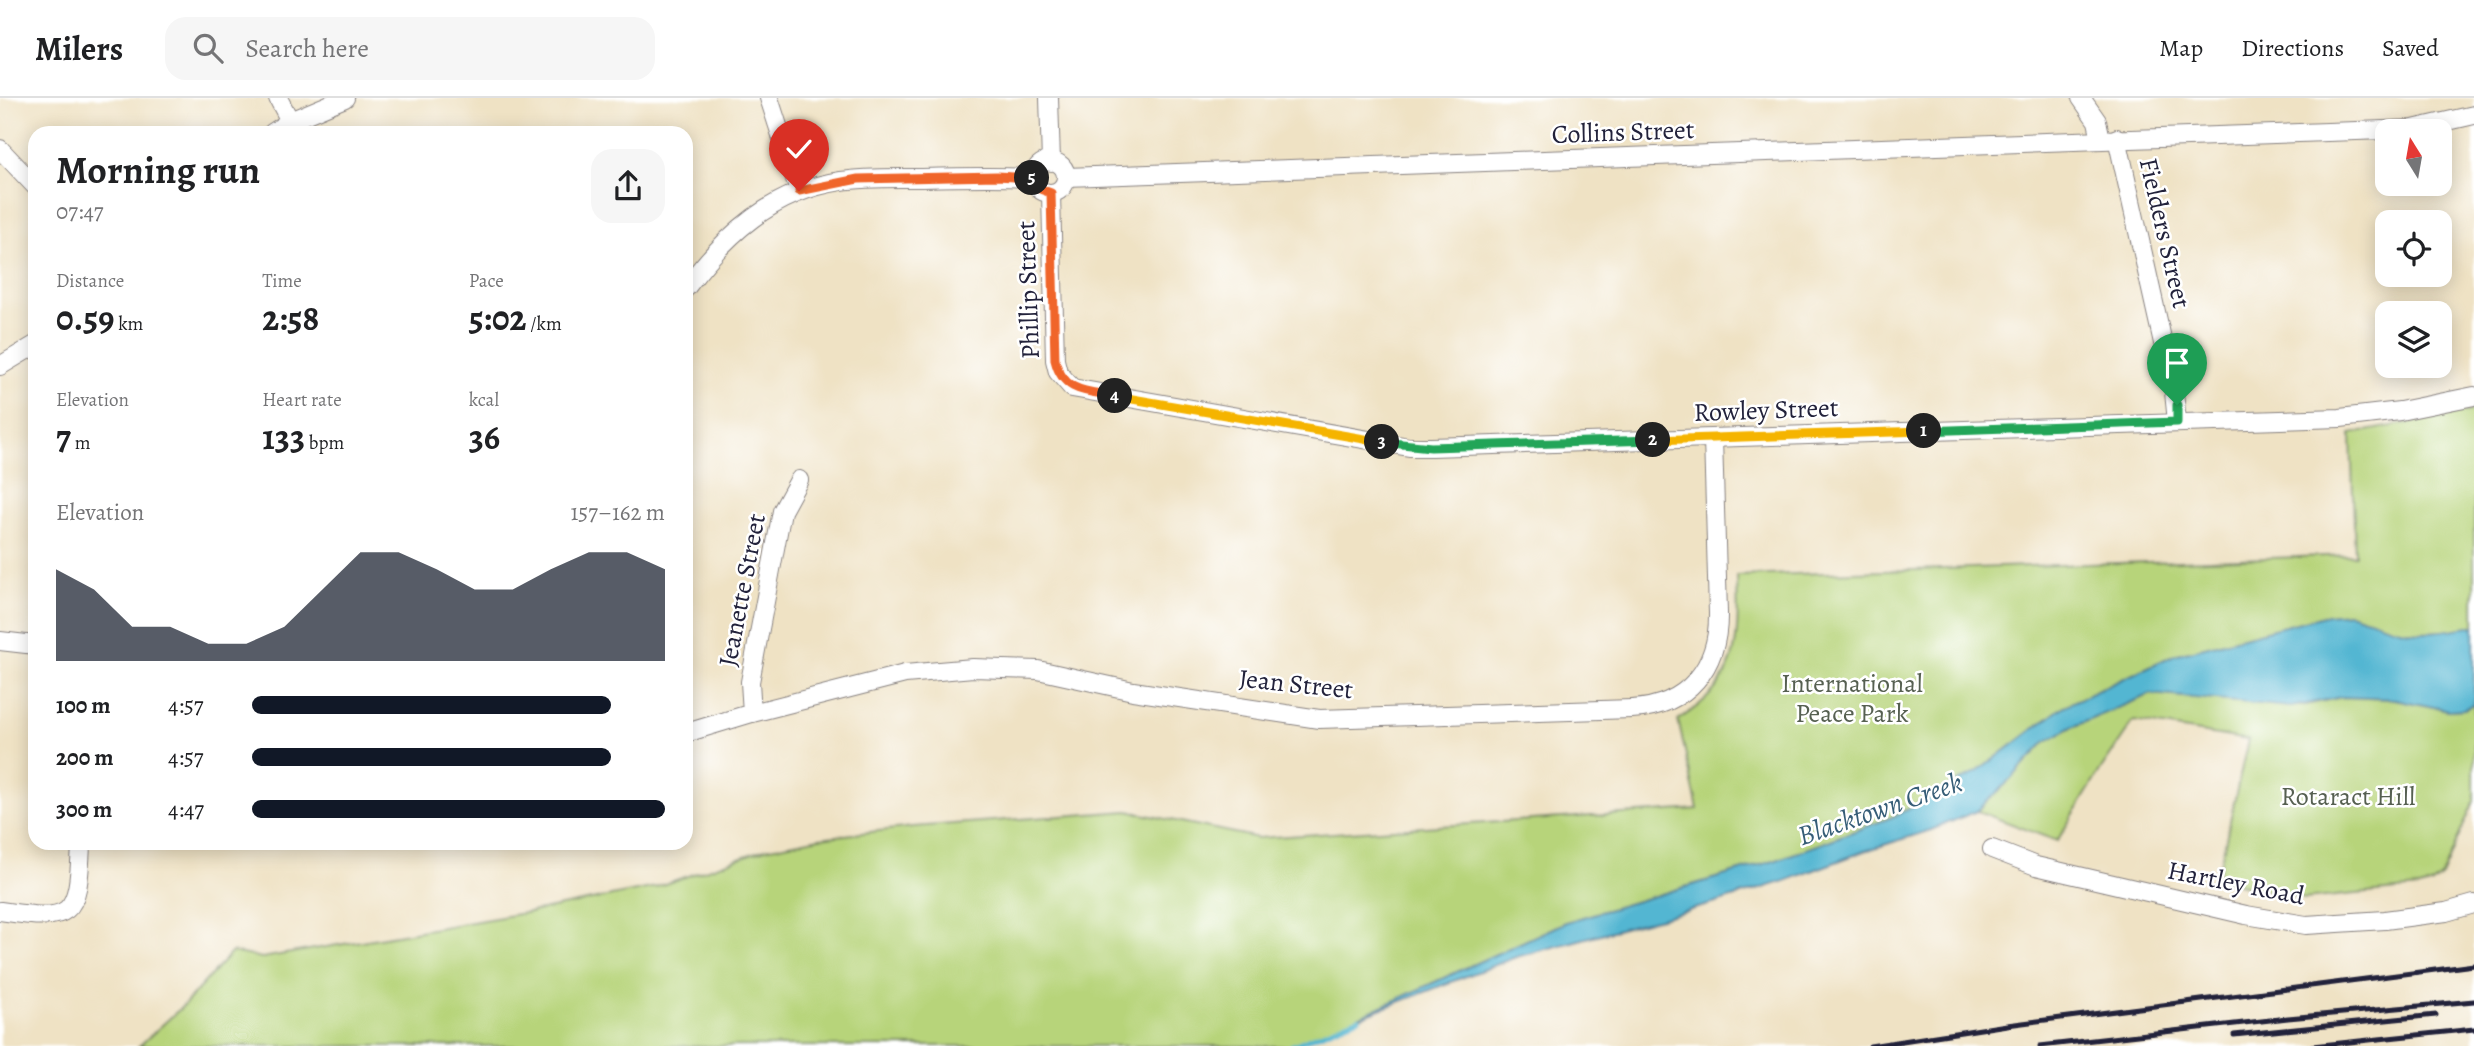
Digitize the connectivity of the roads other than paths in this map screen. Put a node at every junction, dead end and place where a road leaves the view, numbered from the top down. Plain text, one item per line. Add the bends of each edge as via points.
1 (278, 98) edge
2 (345, 98) edge
3 (769, 98) edge
4 (1049, 98) edge
5 (2081, 98) edge
6 (2474, 115) edge
7 (290, 121) junction
8 (282, 126) edge
9 (2109, 139) junction
10 (0, 149) edge
11 (1051, 162) junction
12 (1066, 177) junction
13 (1034, 178) junction
14 (28, 179) edge
15 (799, 191) junction
16 (1051, 193) junction
17 (693, 279) edge
18 (28, 349) edge
19 (0, 366) edge
20 (1066, 382) joint
21 (2474, 396) edge
22 (2177, 422) junction
23 (1713, 438) junction
24 (799, 480) dead end
25 (0, 641) edge
26 (28, 644) edge
27 (752, 713) junction
28 (693, 731) edge
29 (1992, 849) dead end
30 (80, 850) edge
31 (2474, 904) edge
32 (0, 911) edge

1 - 7 street
2 - 7 street
3 - 15 street
4 - 11 street
5 - 9 street, Fielders Street
6 - 9 street, Collins Street via 2413,129
7 - 8 street
9 - 12 street, Collins Street
9 - 22 street, Fielders Street via 2121,160 2172,380
10 - 14 street
11 - 12 street via 1063,168
11 - 13 street via 1039,166
12 - 16 street via 1064,187
13 - 15 street via 858,179
13 - 16 street via 1040,189
15 - 17 street via 737,229
16 - 20 street, Phillip Street via 1055,360
18 - 19 street
20 - 23 street, Rowley Street via 1090,392 1409,447
21 - 22 street, Rowley Street via 2360,416
22 - 23 street, Rowley Street
23 - 27 street, Jean Street via 1717,641 1698,679 1669,702 1656,706 1319,719 1133,691 1038,670 973,668 905,674
24 - 27 street, Jeanette Street via 782,511 750,682
25 - 26 street
27 - 28 street, Jean Street
29 - 31 street, Hartley Road via 2036,866 2306,925 2385,920
30 - 32 street via 78,888 72,905 63,912 51,916

